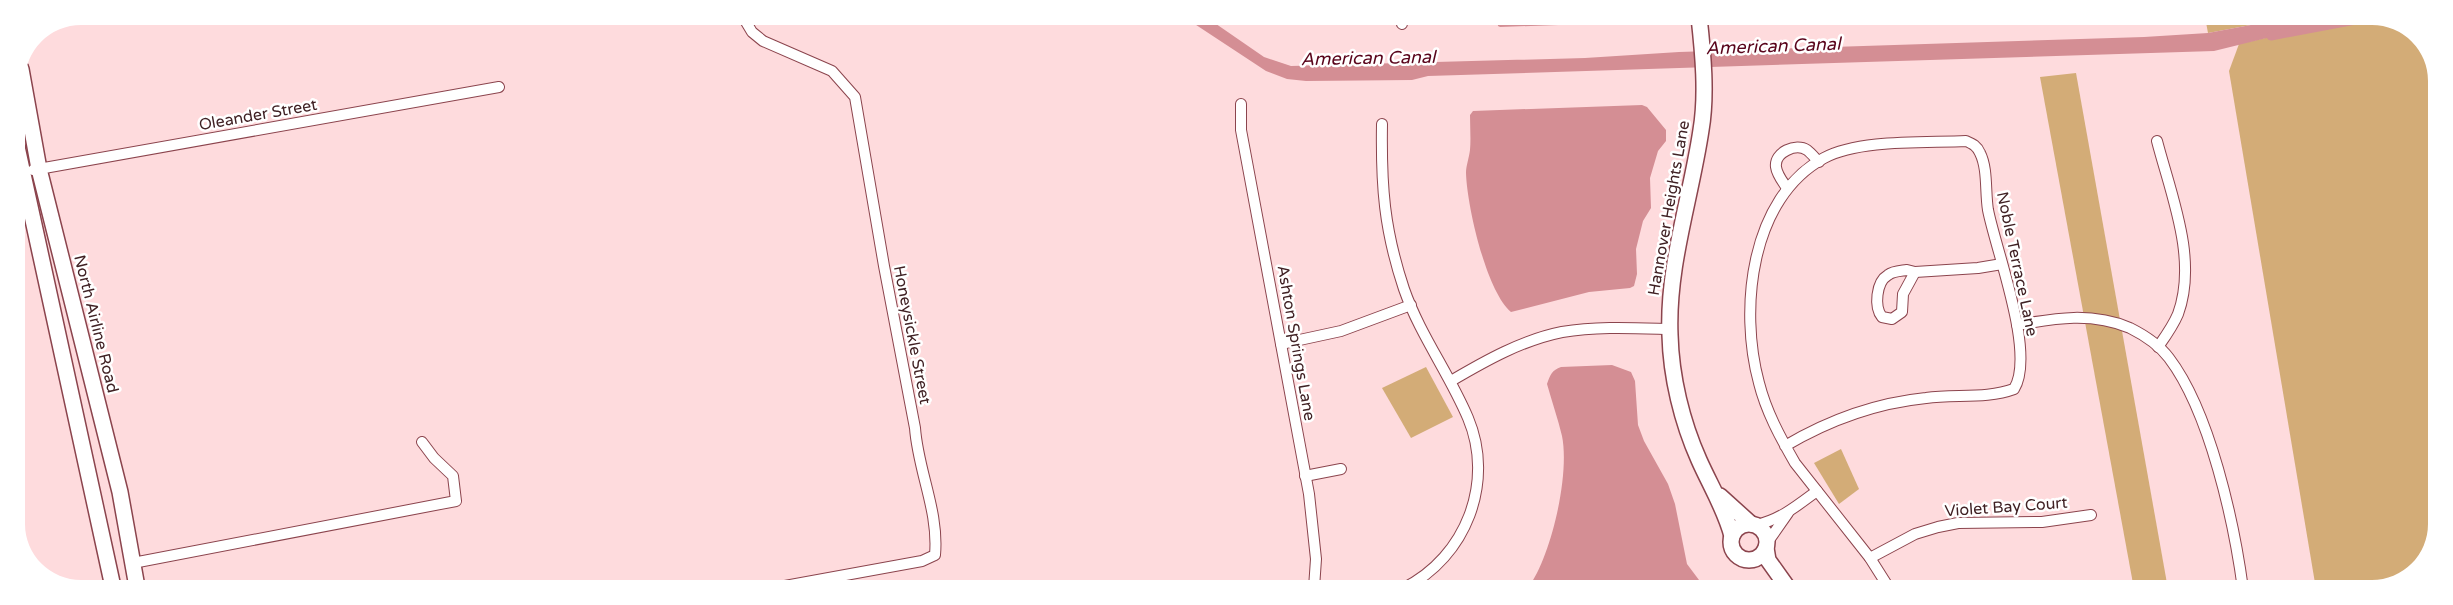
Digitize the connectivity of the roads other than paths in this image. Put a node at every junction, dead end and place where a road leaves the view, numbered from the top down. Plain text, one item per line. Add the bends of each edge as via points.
1 (748, 25) edge
2 (1700, 25) edge
3 (499, 88) dead end
4 (25, 91) edge
5 (1241, 104) dead end
6 (1382, 124) dead end
7 (2157, 141) dead end
8 (1818, 162) junction
9 (39, 169) junction
10 (25, 171) edge
11 (25, 186) edge
12 (1787, 188) junction
13 (2002, 264) junction
14 (1915, 272) junction
15 (1411, 305) junction
16 (2017, 325) junction
17 (1670, 329) junction
18 (1281, 344) junction
19 (2158, 347) junction
20 (89, 366) junction
21 (66, 372) junction
22 (1450, 382) junction
23 (422, 442) dead end
24 (1785, 446) junction
25 (1341, 469) dead end
26 (1305, 476) junction
27 (1712, 487) junction
28 (1817, 491) junction
29 (1789, 512) junction
30 (2091, 515) dead end
31 (1754, 524) junction
32 (1732, 536) junction
33 (1767, 546) junction
34 (1870, 558) junction
35 (1747, 559) junction
36 (133, 563) junction
37 (111, 580) edge
38 (136, 580) edge
39 (818, 580) edge
40 (1315, 580) edge
41 (1421, 580) edge
42 (1777, 580) edge
43 (1782, 580) edge
44 (1884, 580) edge
45 (2241, 580) edge

1 - 39 street, Honeysickle Street via 764,42 832,71 855,97 915,428 916,450 937,534 935,555 922,561
2 - 17 main road, Hannover Heights Lane via 1702,130 1670,296
3 - 9 street, Oleander Street
4 - 9 main road, North Airline Road
5 - 18 street, Ashton Springs Lane via 1241,130
6 - 15 street via 1381,175 1385,218
7 - 19 street via 2178,220 2185,280 2177,315
8 - 12 street
8 - 12 street via 1807,150 1786,150 1775,165
8 - 13 street, Noble Terrace Lane via 1844,150 1864,146 1966,141 1976,146 1981,154 1989,211
9 - 10 street, Oleander Street
9 - 20 main road, North Airline Road
11 - 21 main road
12 - 24 street via 1768,218 1759,246 1750,309 1750,333 1758,383
13 - 14 street
13 - 16 street, Noble Terrace Lane
14 - 14 street via 1890,273 1883,278 1877,305 1882,318 1892,319 1902,312 1902,294
15 - 18 street via 1341,331
15 - 22 street
16 - 19 street via 2055,318 2089,318 2130,328
16 - 24 street, Noble Terrace Lane via 2021,370 2014,389 1992,394 1928,398 1866,409 1837,419
17 - 22 street via 1562,332 1510,350
17 - 27 main road, Hannover Heights Lane via 1673,376 1698,458
18 - 26 street, Ashton Springs Lane
19 - 45 street via 2191,395 2208,439 2224,492
20 - 21 main road
20 - 36 main road, North Airline Road via 120,492
21 - 37 main road
22 - 41 street via 1476,444 1478,472 1474,508 1463,534 1441,563
23 - 36 street via 453,476 456,502
24 - 28 street
25 - 26 street
26 - 40 street, Ashton Springs Lane via 1316,559
27 - 31 main road, Hannover Heights Lane
27 - 32 main road, Hannover Heights Lane
28 - 29 street
28 - 34 street
29 - 31 street
29 - 33 street
30 - 34 street, Violet Bay Court via 2042,522 1958,523 1915,534
31 - 32 main road via 1740,526
31 - 33 main road, Hannover Heights Lane via 1765,532
32 - 35 main road, Hannover Heights Lane via 1732,548
33 - 35 main road via 1759,557
33 - 43 main road, Hannover Heights Lane via 1768,560
34 - 44 street
35 - 42 main road, Hannover Heights Lane
36 - 38 main road, North Airline Road

